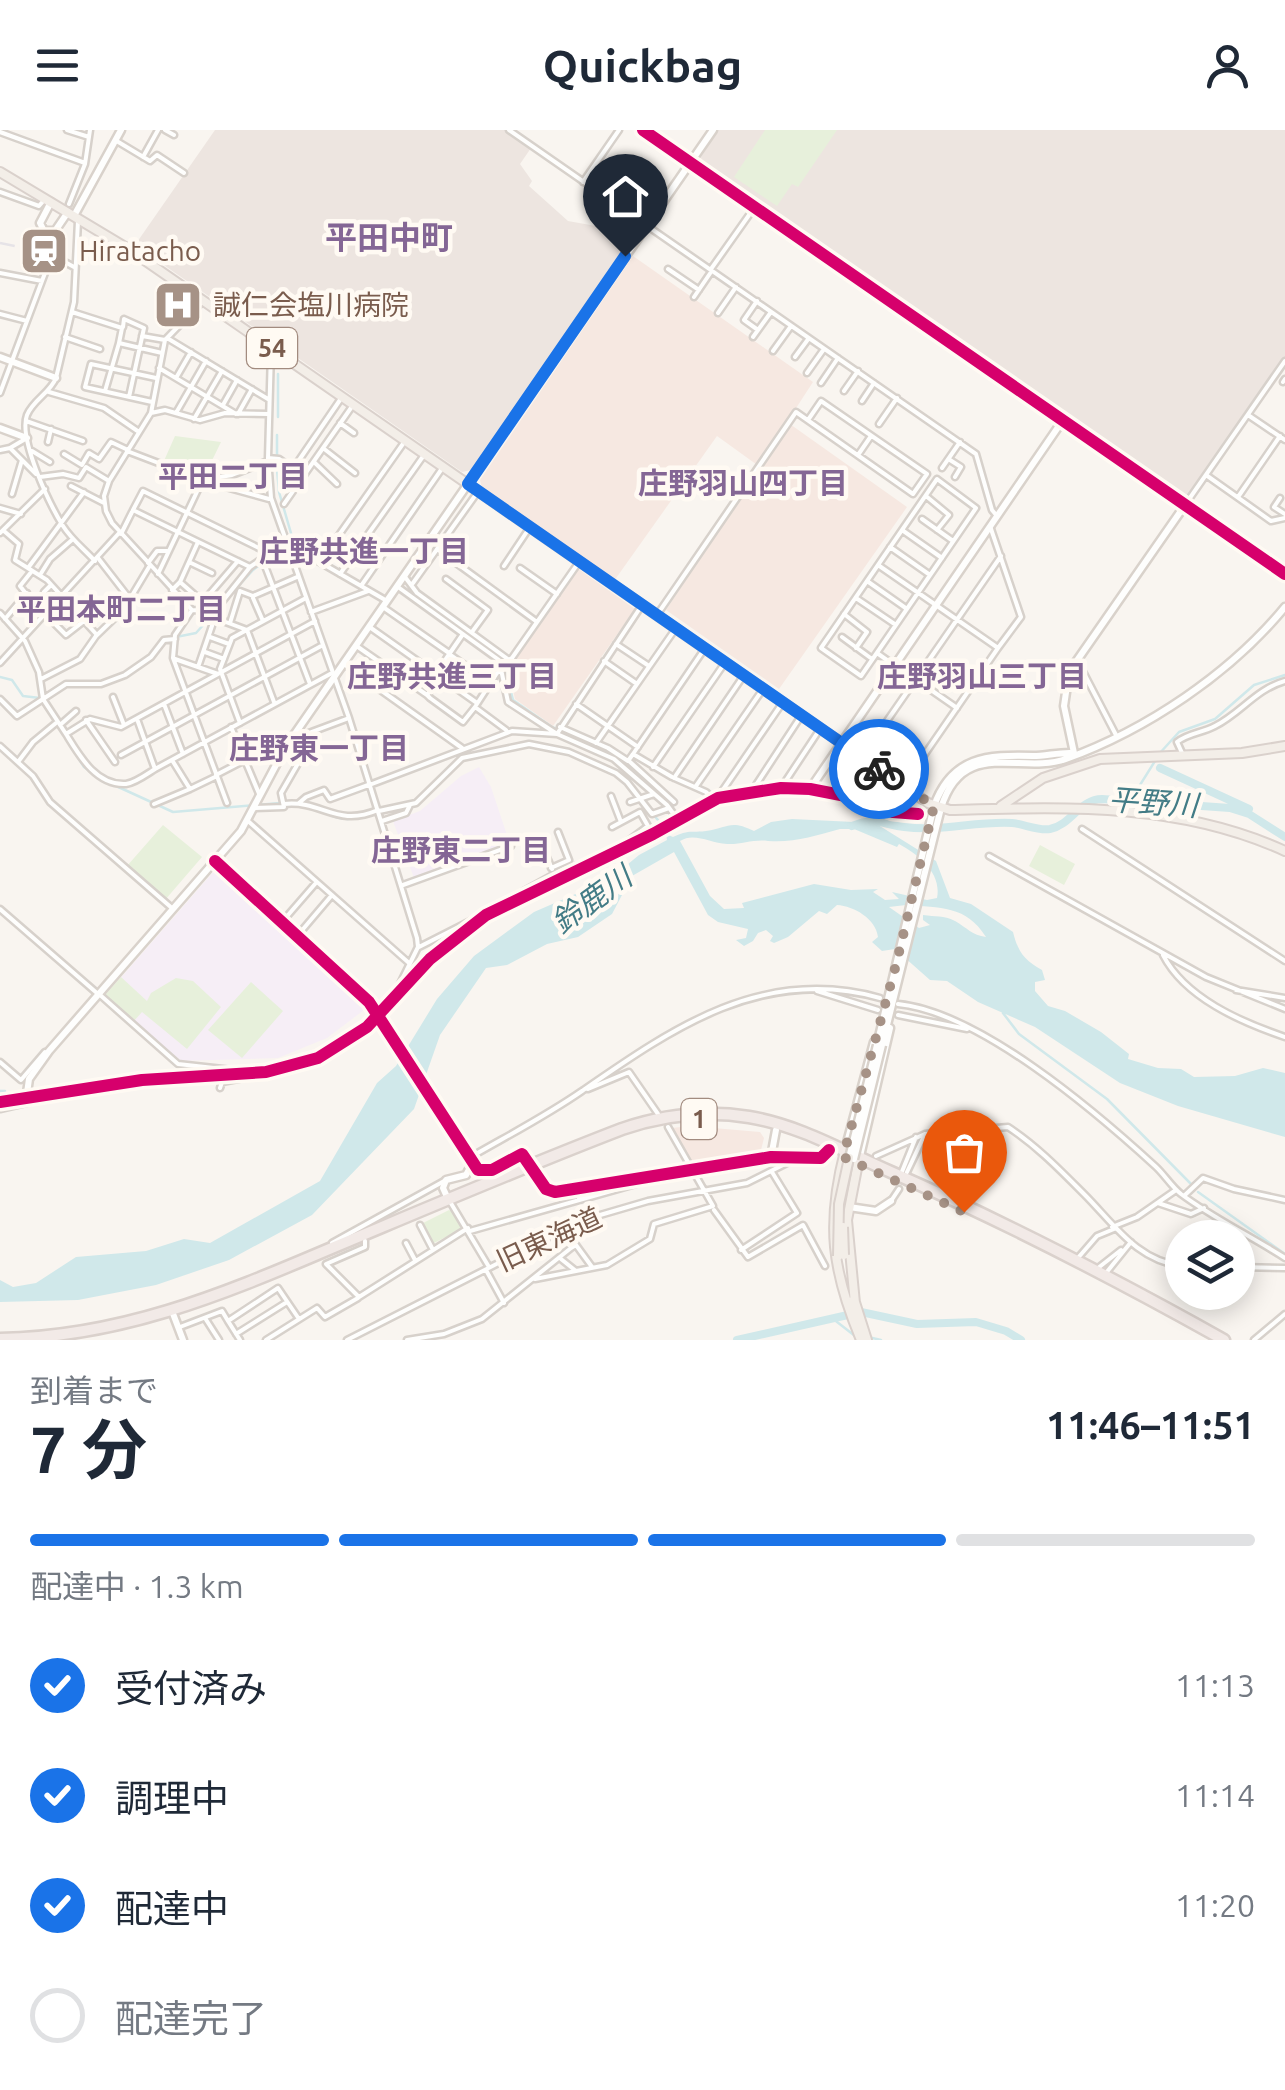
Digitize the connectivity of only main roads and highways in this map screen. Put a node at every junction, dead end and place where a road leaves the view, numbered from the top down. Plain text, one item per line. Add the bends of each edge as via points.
1 (0, 172) edge
2 (1282, 749) edge
3 (1018, 796) junction
4 (998, 808) junction
5 (1014, 808) junction
6 (1285, 851) edge
7 (851, 1158) junction
8 (534, 1168) junction
9 (451, 1202) junction
10 (841, 1256) junction
11 (175, 1319) junction
12 (0, 1339) edge
13 (74, 1340) edge
14 (863, 1340) edge
15 (1212, 1340) edge
16 (1224, 1340) edge

1 - 4 main road, 54 via 73,211 937,811
2 - 3 main road via 1100,760 1043,778
3 - 4 main road
3 - 5 main road
4 - 5 main road
5 - 6 main road via 1162,813
7 - 8 highway, 1 via 731,1120 669,1122
7 - 8 highway, 1 via 771,1122 692,1114 622,1129
7 - 10 main road, bridge
7 - 10 main road, bridge via 839,1204
7 - 10 main road, bridge via 835,1188
7 - 15 highway, 1 via 1053,1253
7 - 16 highway, 1 via 903,1174 1104,1268
8 - 9 highway, 1
9 - 11 highway, 1
9 - 11 highway, 1
10 - 14 main road
11 - 12 highway, 1
11 - 13 highway, 1

